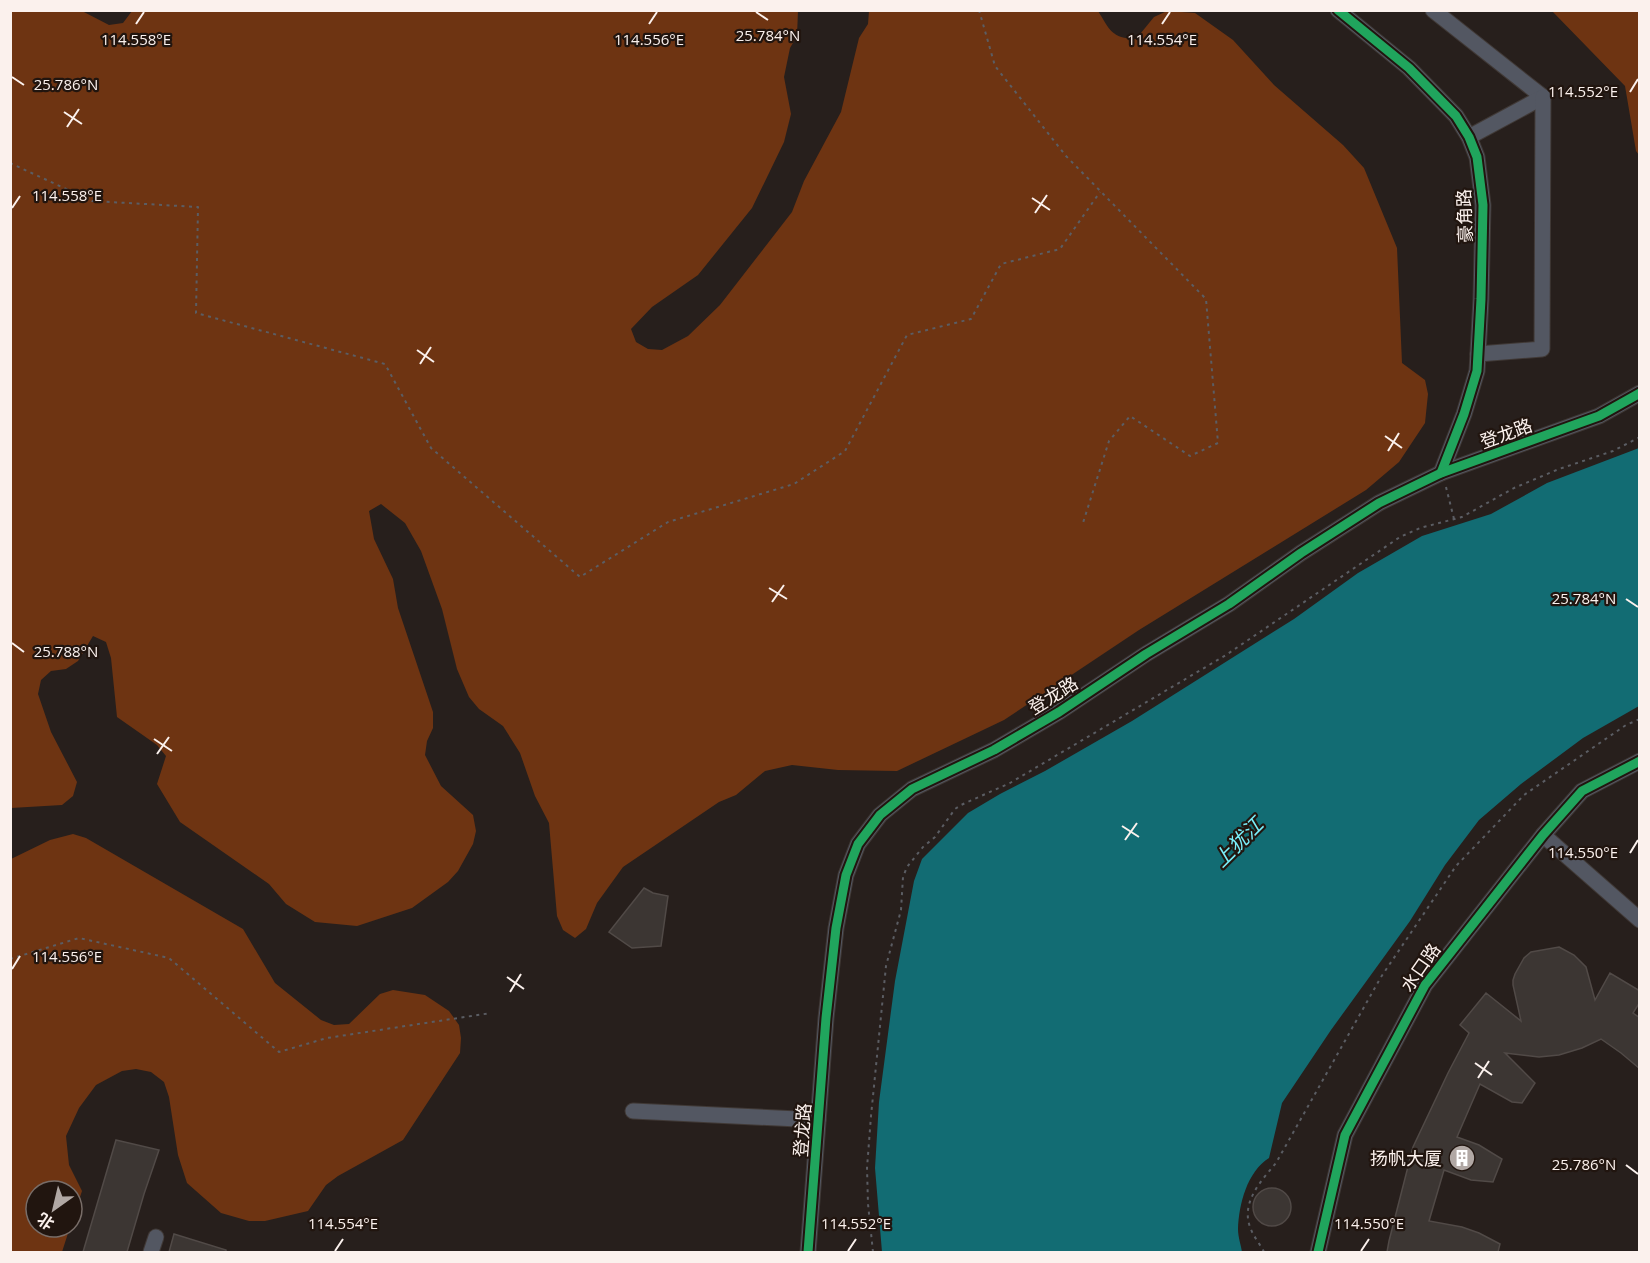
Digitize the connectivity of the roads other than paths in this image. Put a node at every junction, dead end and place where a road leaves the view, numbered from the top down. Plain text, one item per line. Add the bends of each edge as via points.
1 (1338, 10) edge
2 (1433, 10) edge
3 (1543, 97) junction
4 (1469, 137) junction
5 (1478, 354) junction
6 (1640, 393) edge
7 (1443, 479) junction
8 (1640, 761) edge
9 (1543, 835) junction
10 (1640, 920) edge
11 (633, 1111) dead end
12 (818, 1120) junction
13 (156, 1237) dead end
14 (152, 1252) edge
15 (808, 1252) edge
16 (1318, 1252) edge

1 - 4 street, 豪角路 via 1409,68 1456,116
2 - 3 street
3 - 4 street
3 - 5 street via 1542,349
4 - 5 street, 豪角路 via 1477,157 1483,205
5 - 7 street, 豪角路 via 1477,371
6 - 7 street, 登龙路 via 1599,416
7 - 12 street, 登龙路 via 1379,503 1059,712 994,750 912,789 880,814 858,844 846,875 828,995
8 - 9 street, 水口路 via 1582,791
9 - 10 street
9 - 16 street, 水口路 via 1425,985 1345,1135
11 - 12 street
12 - 15 street, 登龙路
13 - 14 street

